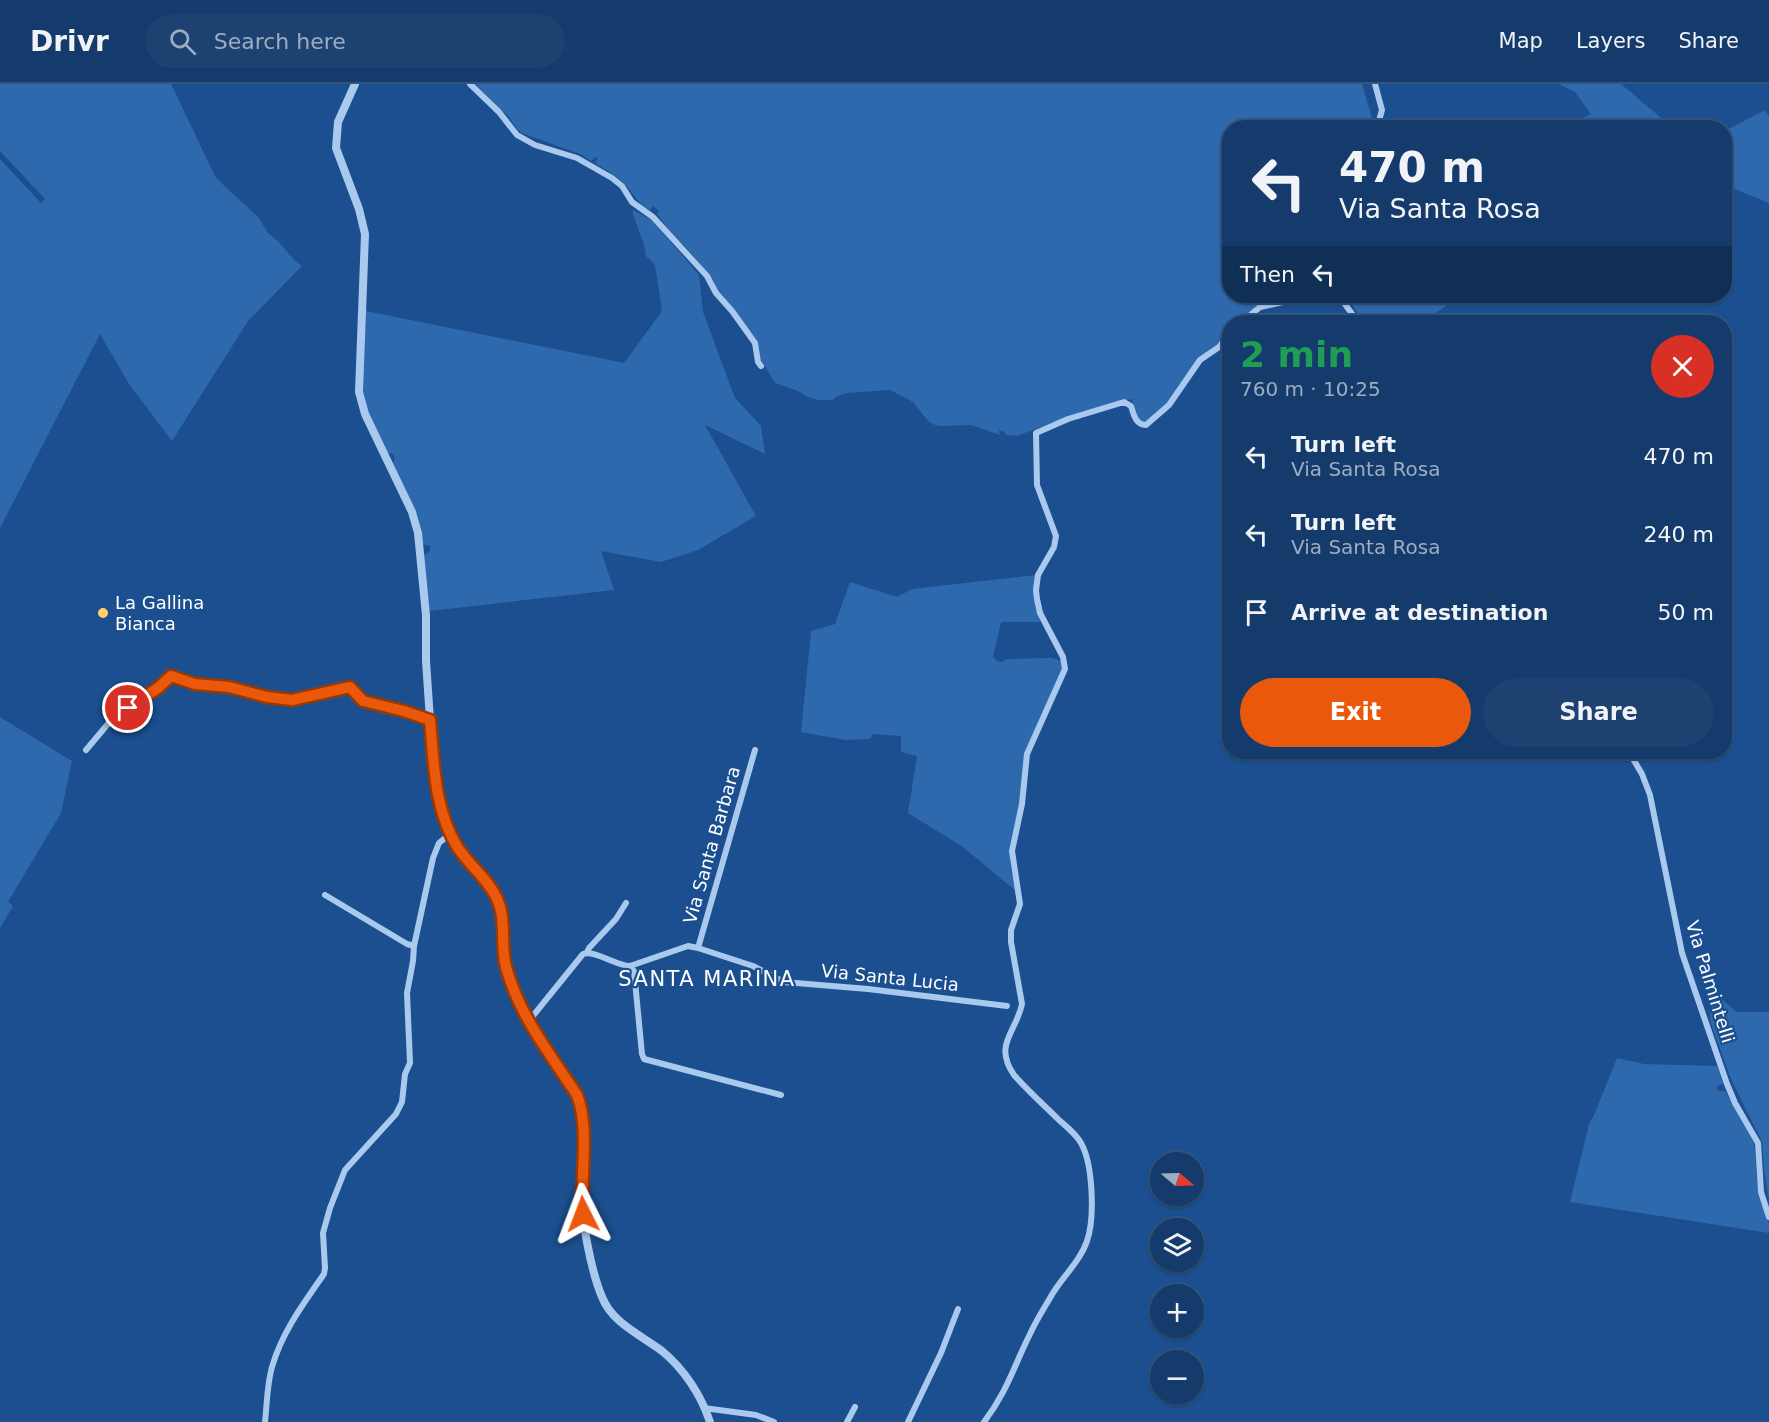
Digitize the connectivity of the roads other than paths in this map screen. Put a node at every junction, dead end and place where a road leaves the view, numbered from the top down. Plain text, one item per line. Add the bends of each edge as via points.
1 (355, 84) edge
2 (470, 84) edge
3 (1375, 84) edge
4 (1379, 120) edge
5 (1278, 303) edge
6 (1250, 315) edge
7 (1222, 343) edge
8 (761, 366) dead end
9 (430, 720) junction
10 (86, 750) dead end
11 (755, 750) dead end
12 (1633, 759) edge
13 (450, 834) junction
14 (325, 895) dead end
15 (626, 903) dead end
16 (414, 946) junction
17 (698, 948) junction
18 (587, 952) junction
19 (630, 966) junction
20 (1007, 1006) dead end
21 (528, 1022) junction
22 (781, 1095) dead end
23 (1769, 1217) edge
24 (958, 1309) dead end
25 (855, 1407) dead end
26 (704, 1408) junction
27 (266, 1422) edge
28 (710, 1422) edge
29 (774, 1422) edge
30 (847, 1422) edge
31 (908, 1422) edge
32 (984, 1422) edge

1 - 9 street via 338,122 336,148 365,234 359,392 365,414 416,522 426,615
2 - 8 street via 517,135 577,158 622,186 632,202 653,217 707,276 755,343
3 - 4 street via 1382,110
5 - 6 street via 1260,307
7 - 32 street via 1200,360 1169,405 1146,425 1138,423 1131,406 1124,402 1036,433 1037,485 1056,536 1038,575 1037,599 1065,669 1025,763 1022,804 1012,851 1020,904 1010,935 1022,1004 1004,1054 1014,1075 1082,1143 1092,1197 1085,1247 1050,1297 1001,1398
9 - 10 street via 363,701 350,687 292,700 195,684 171,676 113,718
9 - 13 street via 435,780
11 - 17 street, Via Santa Barbara
12 - 23 street, Via Palmintelli via 1650,795 1685,962 1727,1084 1758,1143 1761,1192
13 - 16 street via 439,843 433,858
13 - 21 street via 500,906 506,965
14 - 16 street
15 - 18 street
16 - 27 street via 407,993 410,1063 402,1102 396,1114 345,1170 323,1233 326,1268 292,1321 275,1357
17 - 19 street, Via Santa Lucia via 688,946
17 - 20 street, Via Santa Lucia via 753,966 784,982 868,988
18 - 19 street
18 - 21 street
19 - 22 street via 634,971 644,1059
21 - 26 street via 582,1106 583,1214 602,1299 617,1319 674,1362
24 - 31 street
25 - 30 street
26 - 28 street
26 - 29 street via 756,1415

